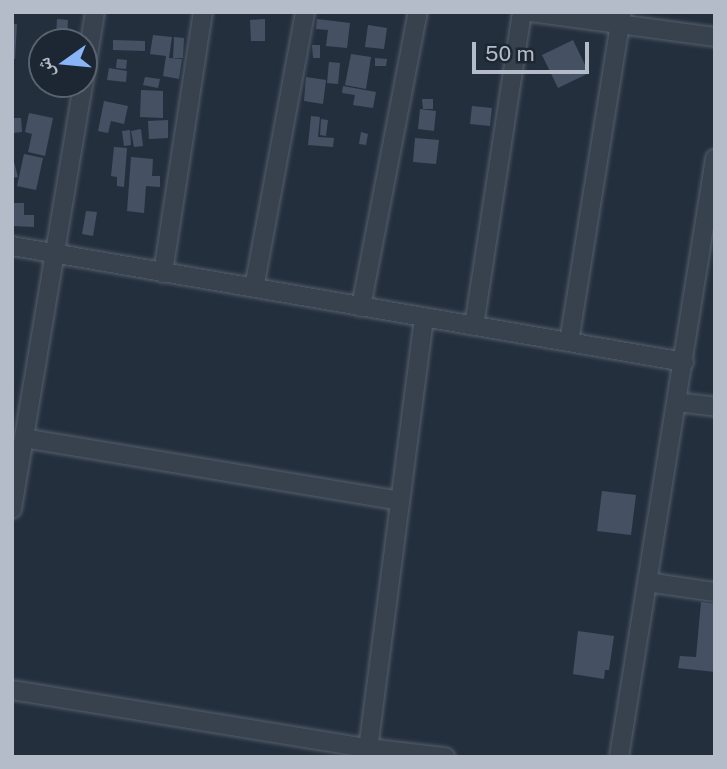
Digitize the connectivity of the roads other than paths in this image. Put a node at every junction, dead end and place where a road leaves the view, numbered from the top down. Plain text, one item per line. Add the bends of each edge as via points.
1 (203, 12) edge
2 (305, 12) edge
3 (418, 12) edge
4 (522, 12) edge
5 (530, 12) edge
6 (621, 18) edge
7 (715, 37) edge
8 (81, 98) edge
9 (715, 159) edge
10 (711, 211) edge
11 (12, 247) edge
12 (55, 254) junction
13 (163, 273) junction
14 (254, 288) junction
15 (361, 307) junction
16 (424, 318) junction
17 (474, 326) junction
18 (569, 342) junction
19 (684, 362) junction
20 (677, 402) junction
21 (715, 407) edge
22 (24, 438) junction
23 (400, 501) junction
24 (12, 509) edge
25 (648, 582) junction
26 (715, 592) edge
27 (12, 690) edge
28 (368, 752) edge
29 (444, 757) edge
30 (619, 757) edge

1 - 13 street
2 - 14 street
3 - 15 street
4 - 17 street
5 - 6 street
6 - 7 street
6 - 18 street
8 - 12 street
9 - 10 street
10 - 19 street
11 - 12 street
12 - 13 street
12 - 22 street
13 - 14 street
14 - 15 street
15 - 16 street
16 - 17 street
16 - 23 street
17 - 18 street
18 - 19 street
19 - 20 street
20 - 21 street
20 - 25 street
22 - 23 street
22 - 24 street
23 - 28 street
25 - 26 street
25 - 30 street
27 - 28 street
28 - 29 street

